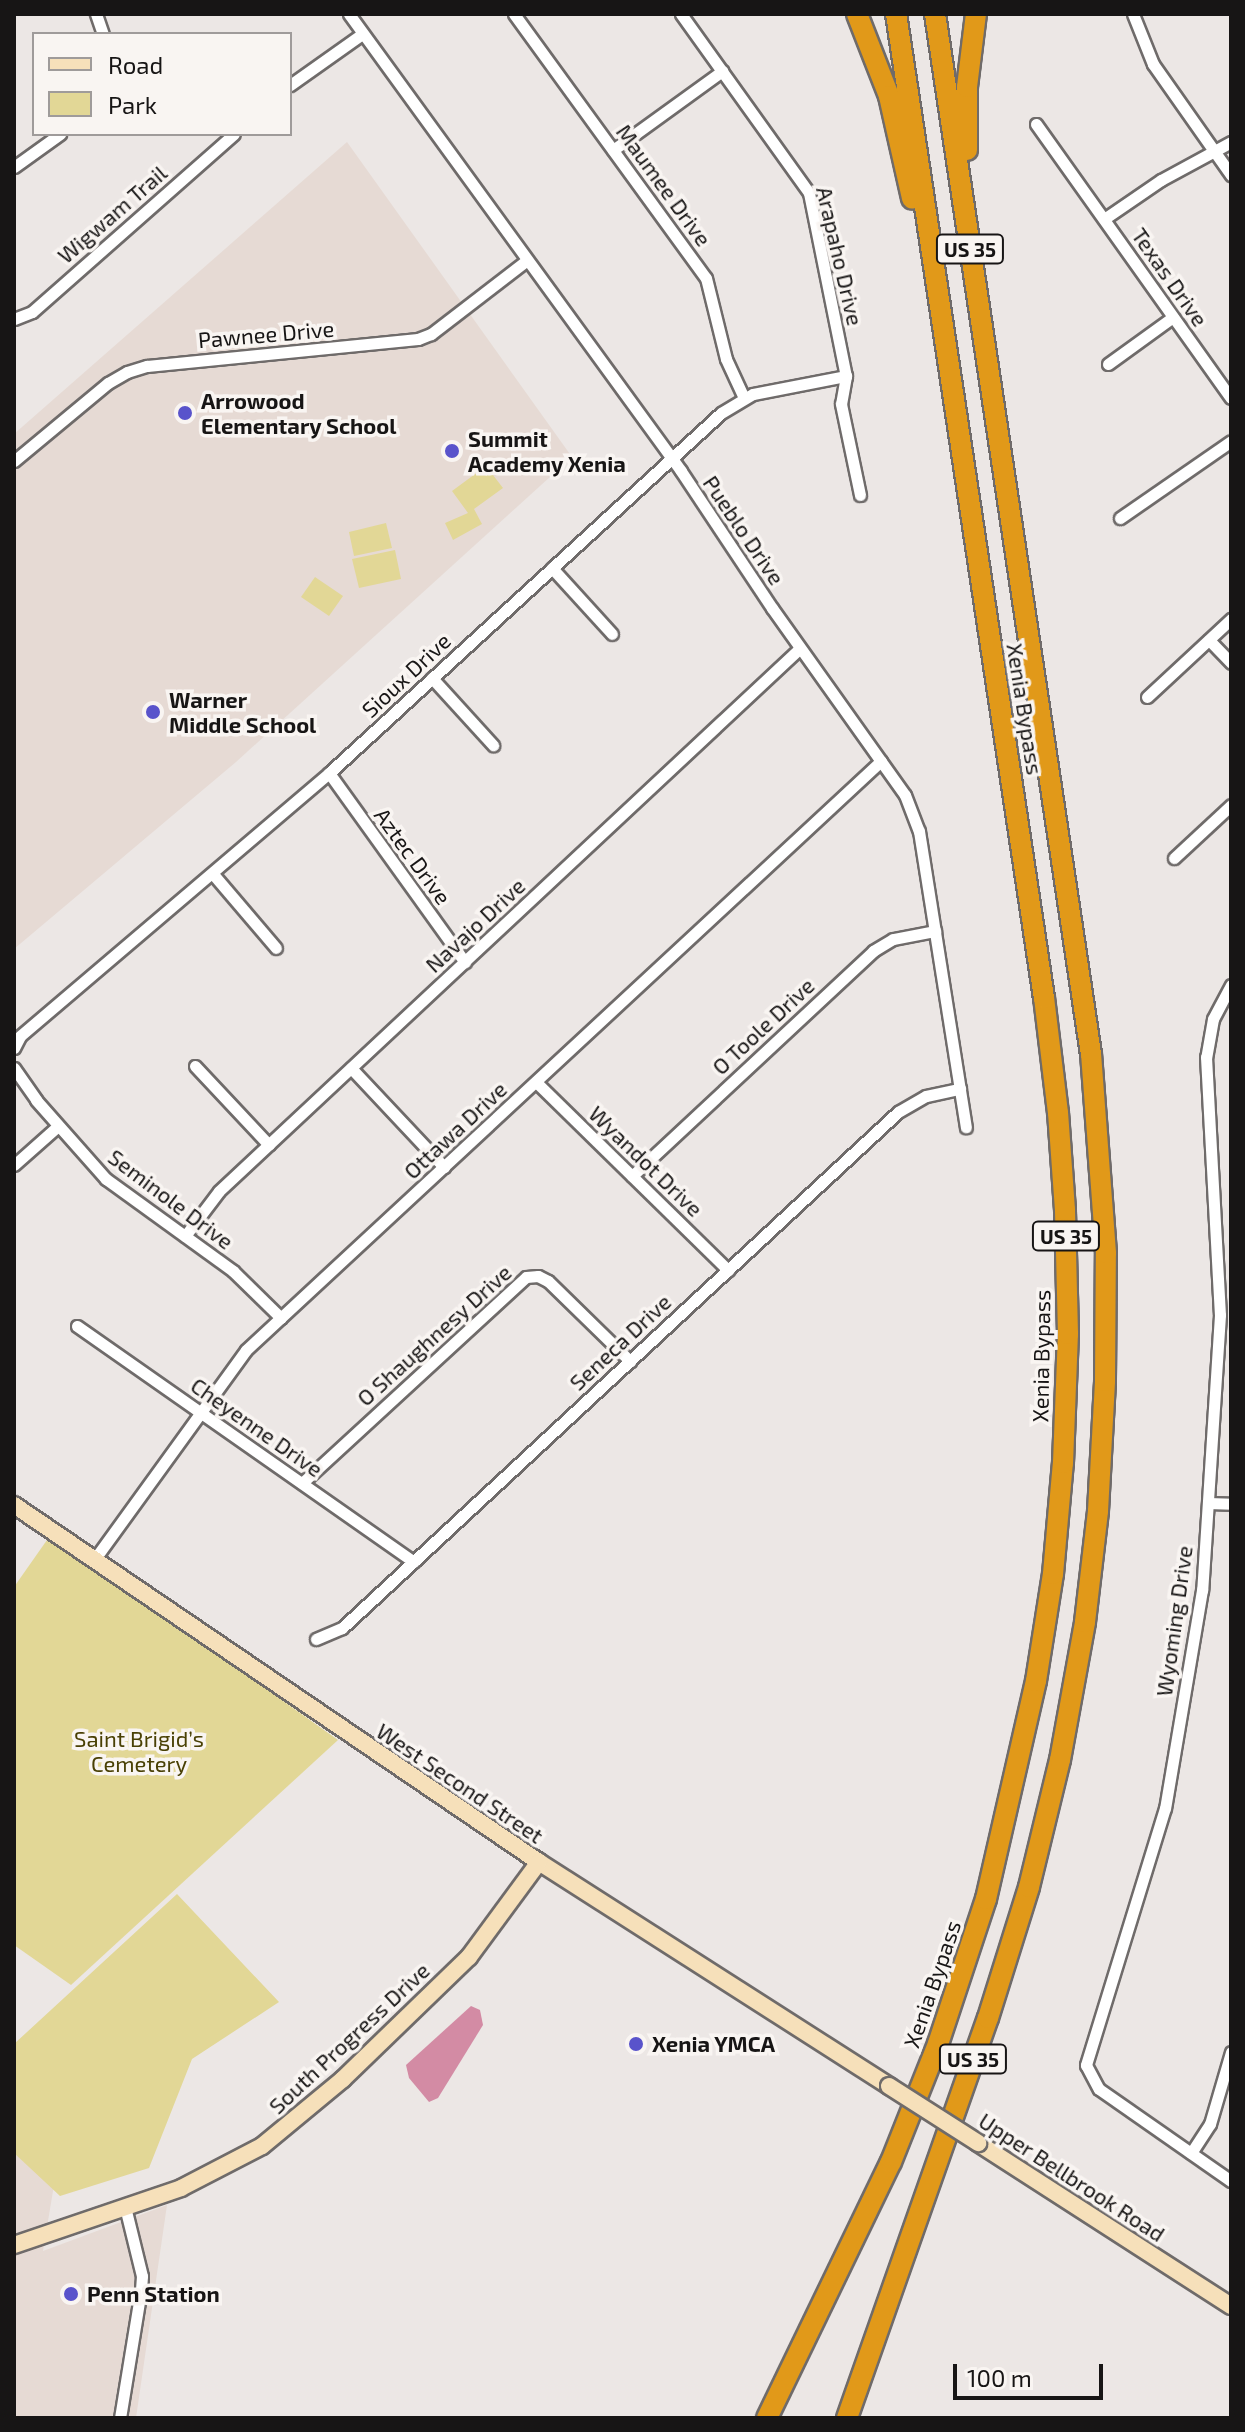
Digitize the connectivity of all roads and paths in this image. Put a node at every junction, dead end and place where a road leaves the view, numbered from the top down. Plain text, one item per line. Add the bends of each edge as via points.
1 (349, 14) edge
2 (514, 14) edge
3 (681, 14) edge
4 (857, 14) edge
5 (896, 14) edge
6 (935, 14) edge
7 (976, 14) edge
8 (1133, 14) edge
9 (362, 34) junction
10 (722, 71) junction
11 (292, 84) edge
12 (1036, 124) dead end
13 (57, 136) edge
14 (232, 136) edge
15 (1231, 142) edge
16 (613, 150) junction
17 (1214, 151) junction
18 (14, 167) edge
19 (1231, 175) edge
20 (1104, 219) junction
21 (527, 260) junction
22 (1173, 317) junction
23 (14, 319) edge
24 (1108, 364) dead end
25 (846, 376) junction
26 (744, 398) junction
27 (1231, 398) edge
28 (1231, 441) edge
29 (672, 458) junction
30 (14, 461) edge
31 (1005, 484) junction
32 (860, 495) dead end
33 (1120, 518) dead end
34 (552, 568) junction
35 (1231, 619) edge
36 (612, 634) dead end
37 (989, 637) junction
38 (1209, 640) junction
39 (800, 648) junction
40 (1231, 663) edge
41 (432, 678) junction
42 (1147, 697) dead end
43 (493, 745) dead end
44 (881, 761) junction
45 (329, 773) junction
46 (1231, 805) edge
47 (1174, 858) dead end
48 (213, 874) junction
49 (935, 931) junction
50 (276, 948) dead end
51 (465, 962) junction
52 (1231, 985) edge
53 (14, 1048) edge
54 (195, 1066) dead end
55 (14, 1068) edge
56 (351, 1068) junction
57 (536, 1082) junction
58 (960, 1089) junction
59 (58, 1126) junction
60 (966, 1127) dead end
61 (269, 1145) junction
62 (14, 1165) edge
63 (444, 1167) junction
64 (632, 1176) junction
65 (185, 1236) junction
66 (728, 1270) junction
67 (281, 1318) junction
68 (77, 1326) dead end
69 (630, 1361) junction
70 (200, 1411) junction
71 (302, 1483) junction
72 (1208, 1503) junction
73 (1231, 1504) edge
74 (14, 1505) edge
75 (94, 1560) junction
76 (414, 1562) junction
77 (316, 1639) dead end
78 (539, 1862) junction
79 (1231, 2052) edge
80 (889, 2086) joint
81 (1191, 2153) junction
82 (1231, 2181) edge
83 (125, 2207) junction
84 (14, 2245) edge
85 (1231, 2306) edge
86 (120, 2418) edge
87 (767, 2418) edge
88 (847, 2418) edge

1 - 9 street, Pueblo Drive
2 - 16 street, Maumee Drive
3 - 10 street, Arapaho Drive
4 - 37 highway via 889,96 913,204
5 - 37 highway, Xenia Bypass / US 35
6 - 31 highway, Xenia Bypass / US 35
7 - 31 highway via 967,87 967,150 1003,424
8 - 17 street via 1153,64
9 - 11 street
9 - 21 street, Pueblo Drive
10 - 16 street
10 - 25 street, Arapaho Drive via 809,193
12 - 20 street, Texas Drive
13 - 18 street
14 - 23 street, Wigwam Trail via 32,312
15 - 17 street
16 - 26 street, Maumee Drive via 706,278 726,359
17 - 19 street
17 - 20 street
20 - 22 street, Texas Drive
21 - 29 street, Pueblo Drive
21 - 30 street, Pawnee Drive via 418,339 127,372
22 - 24 street
22 - 27 street, Texas Drive
25 - 26 street, Sioux Drive
25 - 32 street, Arapaho Drive via 841,404
26 - 29 street, Sioux Drive
28 - 33 street
29 - 34 street, Sioux Drive
29 - 39 street, Pueblo Drive
31 - 88 highway, Xenia Bypass / US 35 via 1093,1080 1106,1268 1098,1511 1076,1681 1025,1906
34 - 36 street
34 - 41 street, Sioux Drive
35 - 38 street
37 - 87 highway, Xenia Bypass / US 35 via 1044,998 1063,1169 1067,1373 1053,1574 1008,1817 964,1970 891,2162
38 - 40 street
38 - 42 street
39 - 44 street, Pueblo Drive
39 - 51 street, Navajo Drive
41 - 43 street
41 - 45 street, Sioux Drive
44 - 49 street, Pueblo Drive via 905,795 919,831
44 - 57 street, Ottawa Drive
45 - 48 street, Sioux Drive
45 - 51 street, Aztec Drive
46 - 47 street
48 - 50 street
48 - 53 street, Sioux Drive via 20,1036
49 - 58 street, Pueblo Drive
49 - 64 street, O Toole Drive via 893,939 873,951
51 - 56 street, Navajo Drive
52 - 72 street, Wyoming Drive via 1213,1019 1206,1057 1220,1315
54 - 61 street
55 - 59 street, Seminole Drive
56 - 61 street, Navajo Drive
56 - 63 street
57 - 63 street, Ottawa Drive
57 - 64 street, Wyandot Drive
58 - 60 street, Pueblo Drive
58 - 66 street, Seneca Drive via 926,1096 898,1112
59 - 62 street
59 - 65 street, Seminole Drive via 106,1179
61 - 65 street, Navajo Drive via 219,1191
63 - 67 street, Ottawa Drive
64 - 66 street, Wyandot Drive
65 - 67 street, Seminole Drive via 233,1271
66 - 69 street, Seneca Drive
67 - 70 street, Ottawa Drive via 239,1358
68 - 70 street, Cheyenne Drive
69 - 71 street, O Shaughnesy Drive via 548,1281 526,1277
69 - 76 street, Seneca Drive
70 - 71 street, Cheyenne Drive
70 - 75 street, Ottawa Drive
71 - 76 street, Cheyenne Drive
72 - 73 street
72 - 81 street, Wyoming Drive via 1202,1590 1169,1789 1086,2055 1089,2076 1099,2089
74 - 75 main road, West Second Street
75 - 78 main road, West Second Street
76 - 77 street, Seneca Drive via 342,1628
78 - 80 main road, West Second Street
78 - 83 main road, South Progress Drive via 469,1957 305,2113 228,2165
79 - 81 street via 1210,2124
80 - 85 main road, Upper Bellbrook Road, bridge
81 - 82 street, Wyoming Drive
83 - 84 main road, South Progress Drive
83 - 86 street via 142,2276

